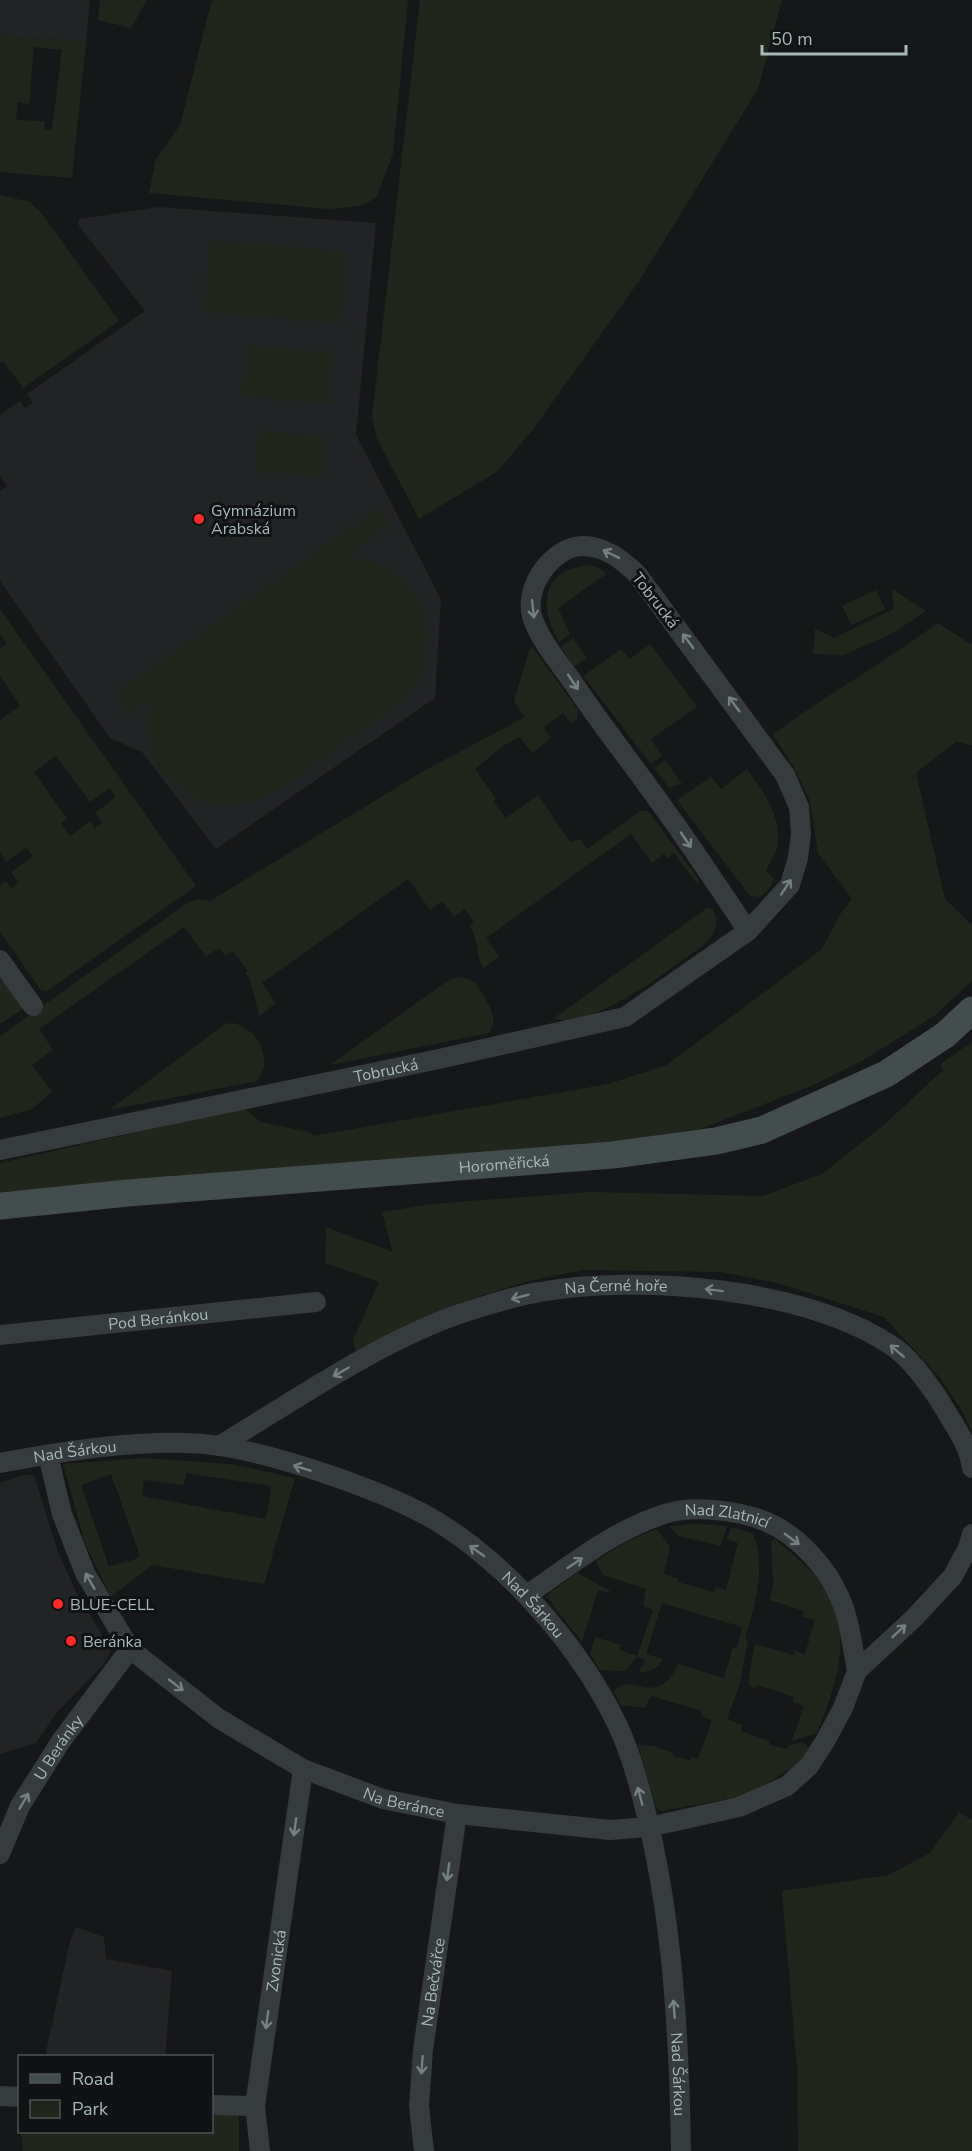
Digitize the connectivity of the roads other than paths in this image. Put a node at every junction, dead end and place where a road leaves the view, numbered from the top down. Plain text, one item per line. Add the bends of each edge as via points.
1 (748, 931) junction
2 (0, 960) edge
3 (33, 1006) dead end
4 (972, 1010) edge
5 (0, 1150) edge
6 (0, 1206) edge
7 (316, 1302) dead end
8 (0, 1335) edge
9 (219, 1446) junction
10 (48, 1455) junction
11 (0, 1463) edge
12 (972, 1468) edge
13 (972, 1534) edge
14 (527, 1596) junction
15 (130, 1649) junction
16 (857, 1671) junction
17 (303, 1770) junction
18 (457, 1814) junction
19 (649, 1827) junction
20 (0, 1854) edge
21 (0, 2096) edge
22 (18, 2097) edge
23 (213, 2105) edge
24 (255, 2106) junction
25 (260, 2151) edge
26 (424, 2151) edge
27 (681, 2151) edge

1 -> 1 street, Tobrucká via 790,885 798,858 799,807 785,775 637,574 617,556 592,546 576,546 545,566 535,584 532,615 540,633
1 - 5 street, Tobrucká via 625,1017
2 - 3 street
4 - 6 main road, Horoměřická via 945,1035 886,1074 762,1130 716,1141 613,1155
7 - 8 street, Pod Beránkou
9 - 10 street, Nad Šárkou via 146,1444
12 -> 9 street, Na Černé hoře via 970,1450 936,1394 897,1349 864,1330 807,1308 762,1296 682,1288 591,1286 539,1292 476,1308 345,1370
14 -> 9 street, Nad Šárkou via 490,1560 425,1515 300,1467
10 - 11 street, Nad Šárkou
15 -> 10 street, Na Beránce via 85,1573 62,1514
16 -> 13 street via 953,1576
14 -> 16 street, Nad Zlatnicí via 625,1530 669,1512 721,1511 767,1522 798,1542 821,1568 839,1594
19 -> 14 street, Nad Šárkou via 630,1757 604,1700 569,1646
15 -> 17 street, Na Beránce via 218,1718
20 -> 15 street, U Beránky via 20,1806 61,1741
16 - 19 street, Na Beránce via 824,1743 809,1766 787,1786 739,1807
17 - 18 street, Na Beránce via 383,1799
17 -> 24 street, Zvonická
18 - 19 street, Na Beránce via 610,1830
18 -> 26 street, Na Bečvářce via 423,2050 419,2106
27 -> 19 street, Nad Šárkou via 680,2077 668,1938
21 - 22 street
23 - 24 street
24 - 25 street, Zvonická

